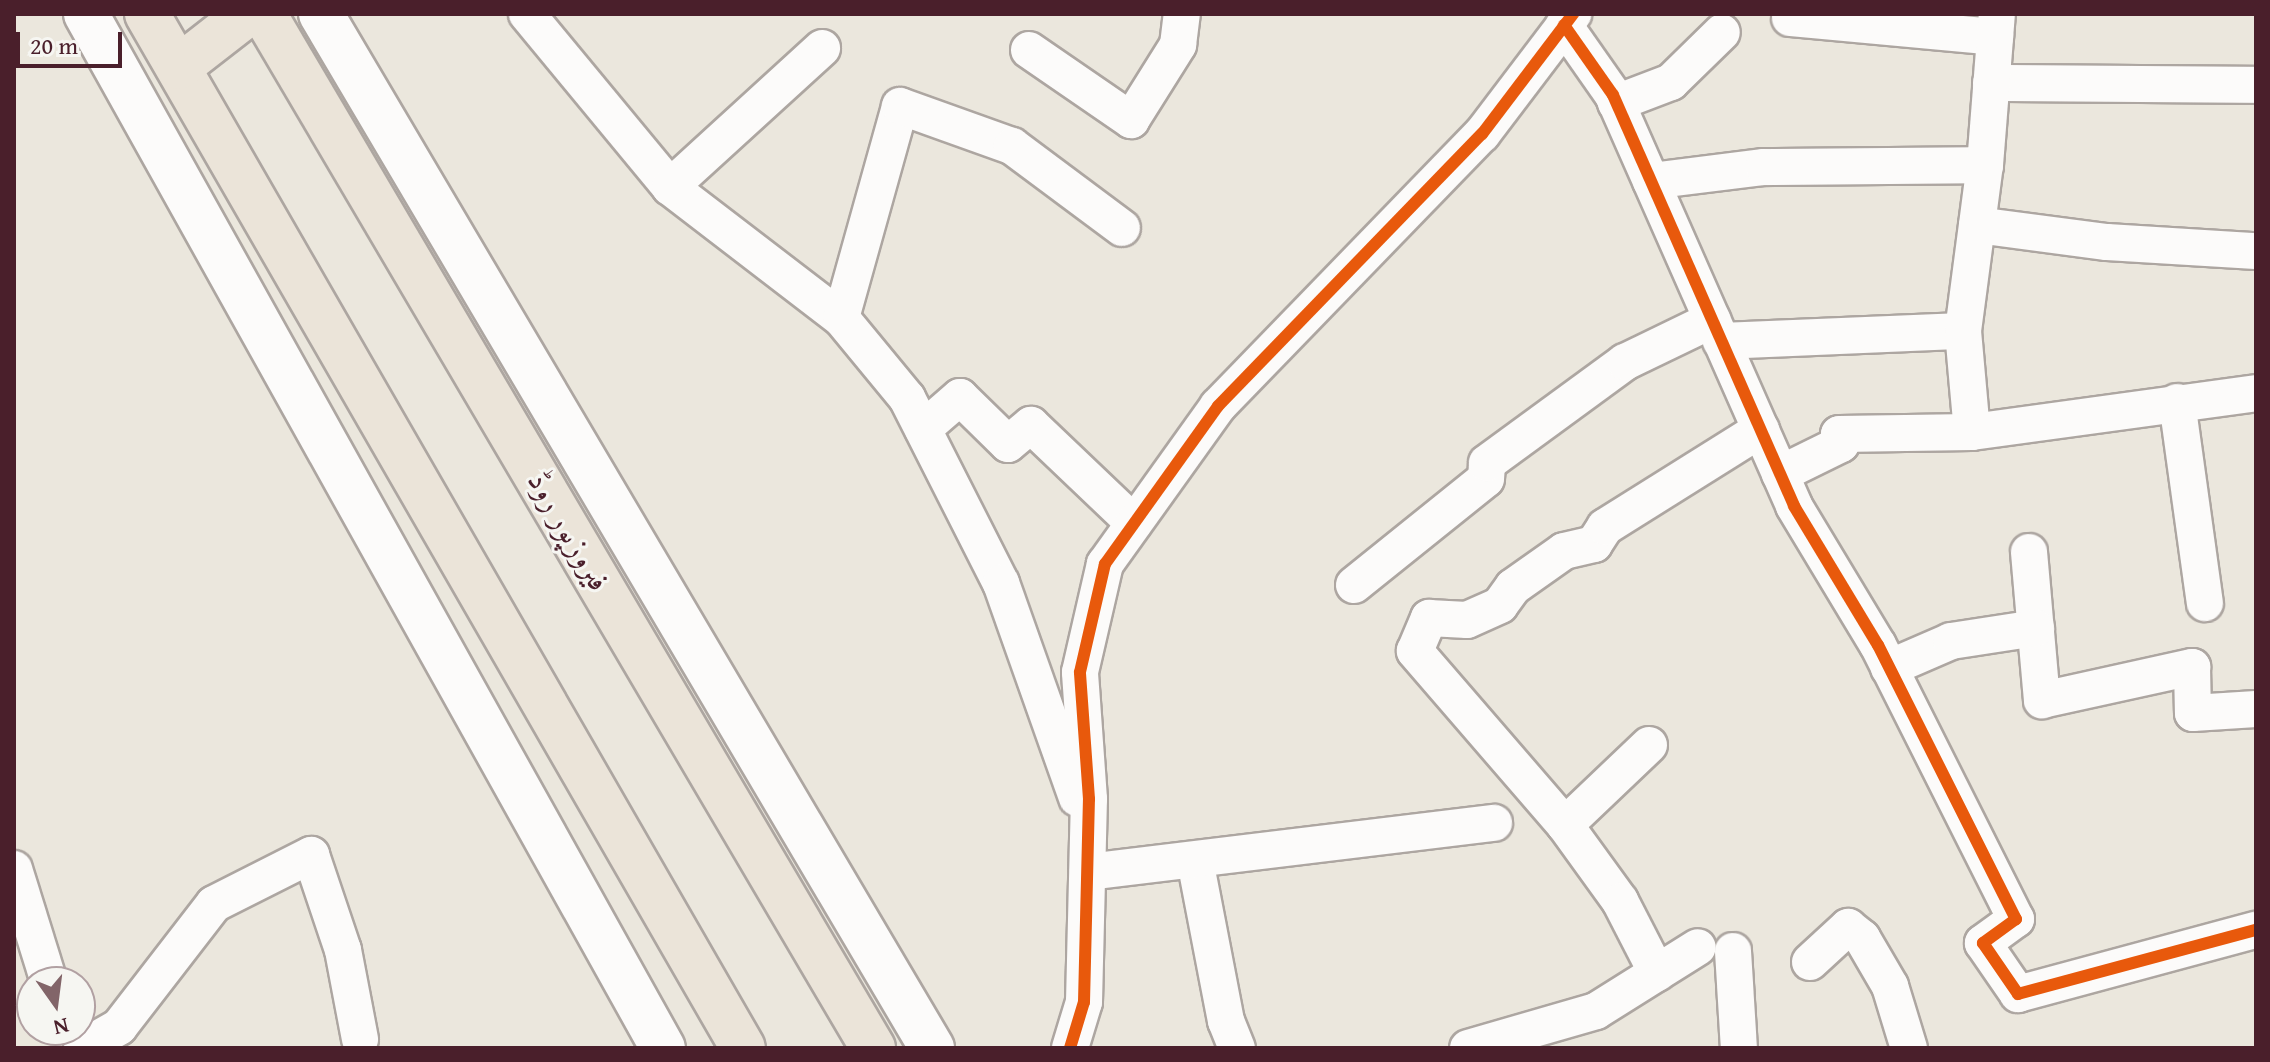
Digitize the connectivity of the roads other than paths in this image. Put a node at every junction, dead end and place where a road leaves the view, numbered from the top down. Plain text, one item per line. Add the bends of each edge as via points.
1 (86, 14) edge
2 (147, 14) edge
3 (247, 14) edge
4 (264, 14) edge
5 (321, 14) edge
6 (527, 14) edge
7 (1182, 14) edge
8 (1790, 18) dead end
9 (1568, 20) edge
10 (1996, 26) edge
11 (1722, 32) dead end
12 (822, 48) dead end
13 (1029, 50) dead end
14 (179, 67) junction
15 (1991, 83) junction
16 (2256, 85) edge
17 (1616, 103) junction
18 (1985, 165) junction
19 (1651, 181) junction
20 (670, 187) junction
21 (1977, 225) junction
22 (1122, 228) dead end
23 (2256, 251) edge
24 (841, 318) junction
25 (1717, 330) junction
26 (1963, 331) junction
27 (2256, 393) edge
28 (2177, 402) junction
29 (923, 429) junction
30 (1761, 429) junction
31 (1972, 432) junction
32 (1780, 474) junction
33 (1134, 523) junction
34 (2029, 552) dead end
35 (1354, 585) dead end
36 (2205, 603) dead end
37 (2036, 628) junction
38 (1889, 668) junction
39 (2256, 709) edge
40 (1649, 745) dead end
41 (1494, 823) dead end
42 (1565, 825) junction
43 (1088, 830) junction
44 (1195, 860) junction
45 (14, 869) edge
46 (1088, 872) junction
47 (2256, 930) edge
48 (1810, 962) dead end
49 (44, 966) edge
50 (1657, 973) junction
51 (360, 1039) dead end
52 (82, 1048) edge
53 (663, 1048) edge
54 (743, 1048) edge
55 (873, 1048) edge
56 (932, 1048) edge
57 (1070, 1048) edge
58 (1237, 1048) edge
59 (1468, 1048) edge
60 (1739, 1048) edge
61 (1909, 1048) edge

1 - 53 street
2 - 14 highway
3 - 14 highway
4 - 55 highway, فیروزپور روڈ
5 - 56 street
6 - 20 street
7 - 13 street via 1178,45 1131,120
8 - 10 street
9 - 17 street
9 - 33 street via 1482,134 1218,406
10 - 15 street
11 - 17 street via 1671,82
12 - 20 street
14 - 54 highway
15 - 16 street
15 - 18 street
17 - 19 street
18 - 19 street via 1764,167
18 - 21 street
19 - 25 street
20 - 24 street
21 - 23 street via 2107,242
21 - 26 street
22 - 24 street via 1012,146 900,106
24 - 29 street via 907,398
25 - 26 street
25 - 30 street
25 - 35 street via 1625,362 1487,463 1486,479
26 - 31 street
27 - 28 street
28 - 31 street
28 - 36 street
29 - 33 street via 960,397 1008,444 1031,425
29 - 43 street via 1001,583
30 - 32 street
30 - 42 street via 1605,527 1594,544 1564,551 1513,587 1500,605 1467,620 1429,618 1415,651
31 - 32 street via 1839,434 1841,444
32 - 38 street
33 - 43 street via 1105,564 1080,672
34 - 37 street
37 - 38 street via 1951,641
37 - 39 street via 2042,700 2192,667 2193,713
38 - 47 street via 2016,919 1983,943 2018,994
40 - 42 street
41 - 44 street
42 - 50 street via 1620,901
43 - 46 street
44 - 46 street
44 - 58 street via 1226,1021
45 - 49 street
46 - 57 street via 1084,1002
48 - 61 street via 1848,927 1862,938 1890,986
50 - 59 street via 1596,1011
50 - 60 street via 1715,949
51 - 52 street via 343,950 311,855 214,904 119,1027

